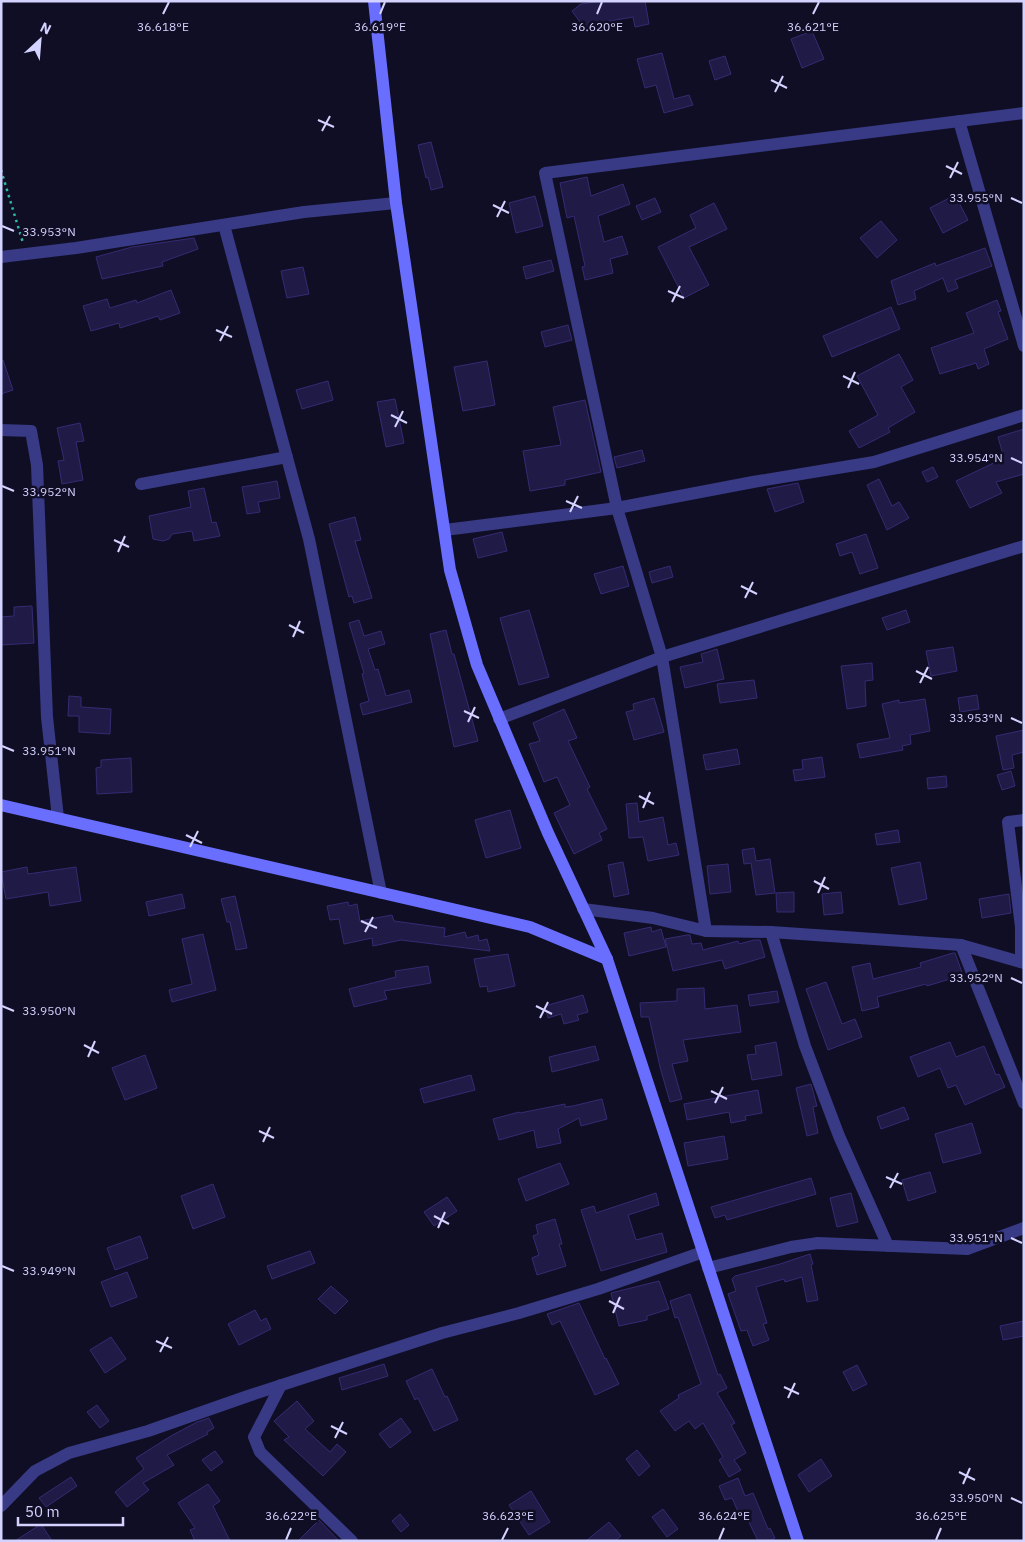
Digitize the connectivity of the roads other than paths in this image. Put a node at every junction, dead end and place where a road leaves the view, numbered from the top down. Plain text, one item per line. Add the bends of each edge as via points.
1 (374, 1) edge
2 (1024, 113) edge
3 (959, 121) junction
4 (396, 203) junction
5 (224, 225) junction
6 (1, 257) edge
7 (1024, 346) edge
8 (1024, 414) edge
9 (1, 430) edge
10 (287, 457) junction
11 (141, 484) dead end
12 (617, 508) junction
13 (446, 530) junction
14 (1024, 546) edge
15 (662, 657) junction
16 (500, 719) junction
17 (1, 805) edge
18 (58, 818) junction
19 (1024, 820) edge
20 (381, 893) junction
21 (583, 909) junction
22 (706, 931) junction
23 (771, 932) junction
24 (962, 944) junction
25 (607, 960) junction
26 (1022, 962) edge
27 (1024, 1103) edge
28 (1024, 1228) edge
29 (888, 1246) junction
30 (702, 1252) junction
31 (708, 1268) junction
32 (281, 1385) junction
33 (1, 1506) edge
34 (352, 1541) edge
35 (798, 1541) edge

1 - 4 main road
2 - 3 street
3 - 7 street
3 - 12 street via 545,173
4 - 5 street via 304,212
4 - 13 main road
5 - 6 street
5 - 10 street
8 - 12 street via 874,462
9 - 18 street via 31,431 37,465 47,716
10 - 11 street
10 - 20 street via 309,539
12 - 13 street
12 - 15 street
13 - 16 main road via 450,570 474,656
14 - 15 street
15 - 16 street
15 - 22 street
16 - 21 main road
17 - 18 main road
18 - 20 main road
19 - 26 street via 1008,822
20 - 25 main road via 530,927
21 - 22 street via 653,918
21 - 25 main road
22 - 23 street
23 - 24 street
23 - 29 street via 805,1046 839,1136
24 - 26 street
24 - 27 street
25 - 30 main road
28 - 29 street via 967,1249
29 - 31 street via 818,1243
30 - 31 main road
30 - 32 street via 598,1289 442,1333
31 - 35 main road
32 - 33 street via 148,1431 69,1453 35,1471
32 - 34 street via 254,1437 260,1452

